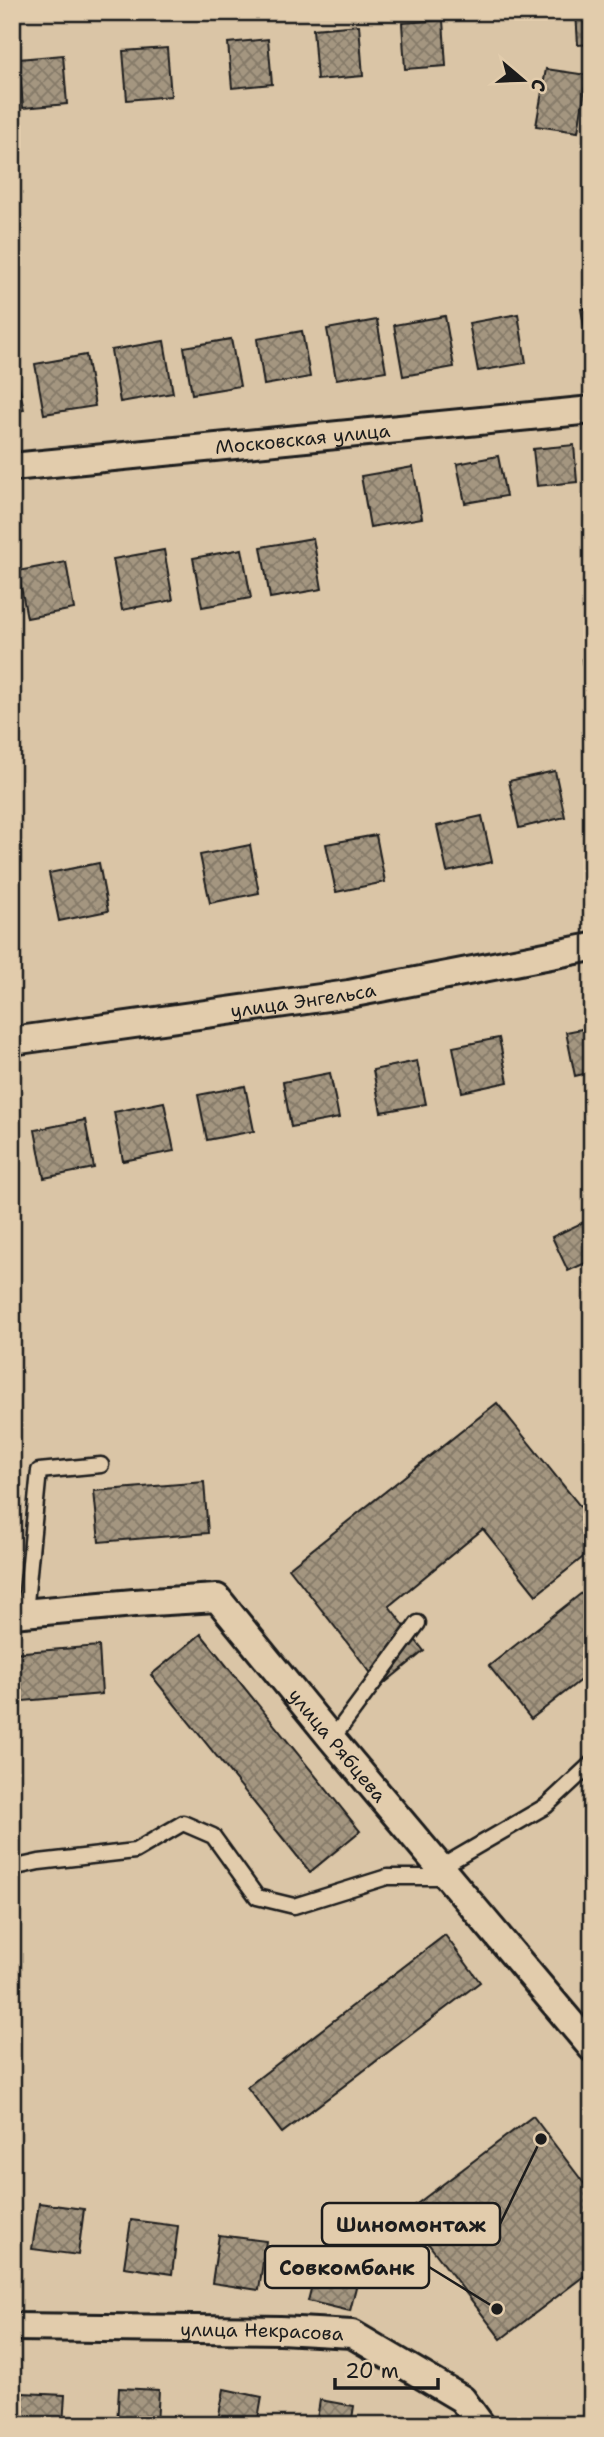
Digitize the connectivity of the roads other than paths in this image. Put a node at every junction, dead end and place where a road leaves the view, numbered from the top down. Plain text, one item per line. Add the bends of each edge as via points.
1 (592, 410) edge
2 (12, 467) edge
3 (592, 947) edge
4 (12, 1041) edge
5 (101, 1465) dead end
6 (19, 1614) edge
7 (418, 1623) dead end
8 (332, 1739) junction
9 (592, 1763) edge
10 (12, 1868) edge
11 (446, 1872) junction
12 (592, 2048) edge
13 (12, 2328) edge
14 (481, 2425) edge

1 - 2 street, Московская улица
3 - 4 street, улица Энгельса via 349,994
5 - 6 lane via 39,1471
6 - 8 street, улица Рябцева via 217,1598
7 - 8 lane
8 - 11 street, улица Рябцева
9 - 11 lane via 546,1806
10 - 11 lane via 135,1852 183,1823 213,1836 257,1896 294,1906 387,1877
11 - 12 street, улица Рябцева
13 - 14 street, улица Некрасова via 352,2334 462,2399

